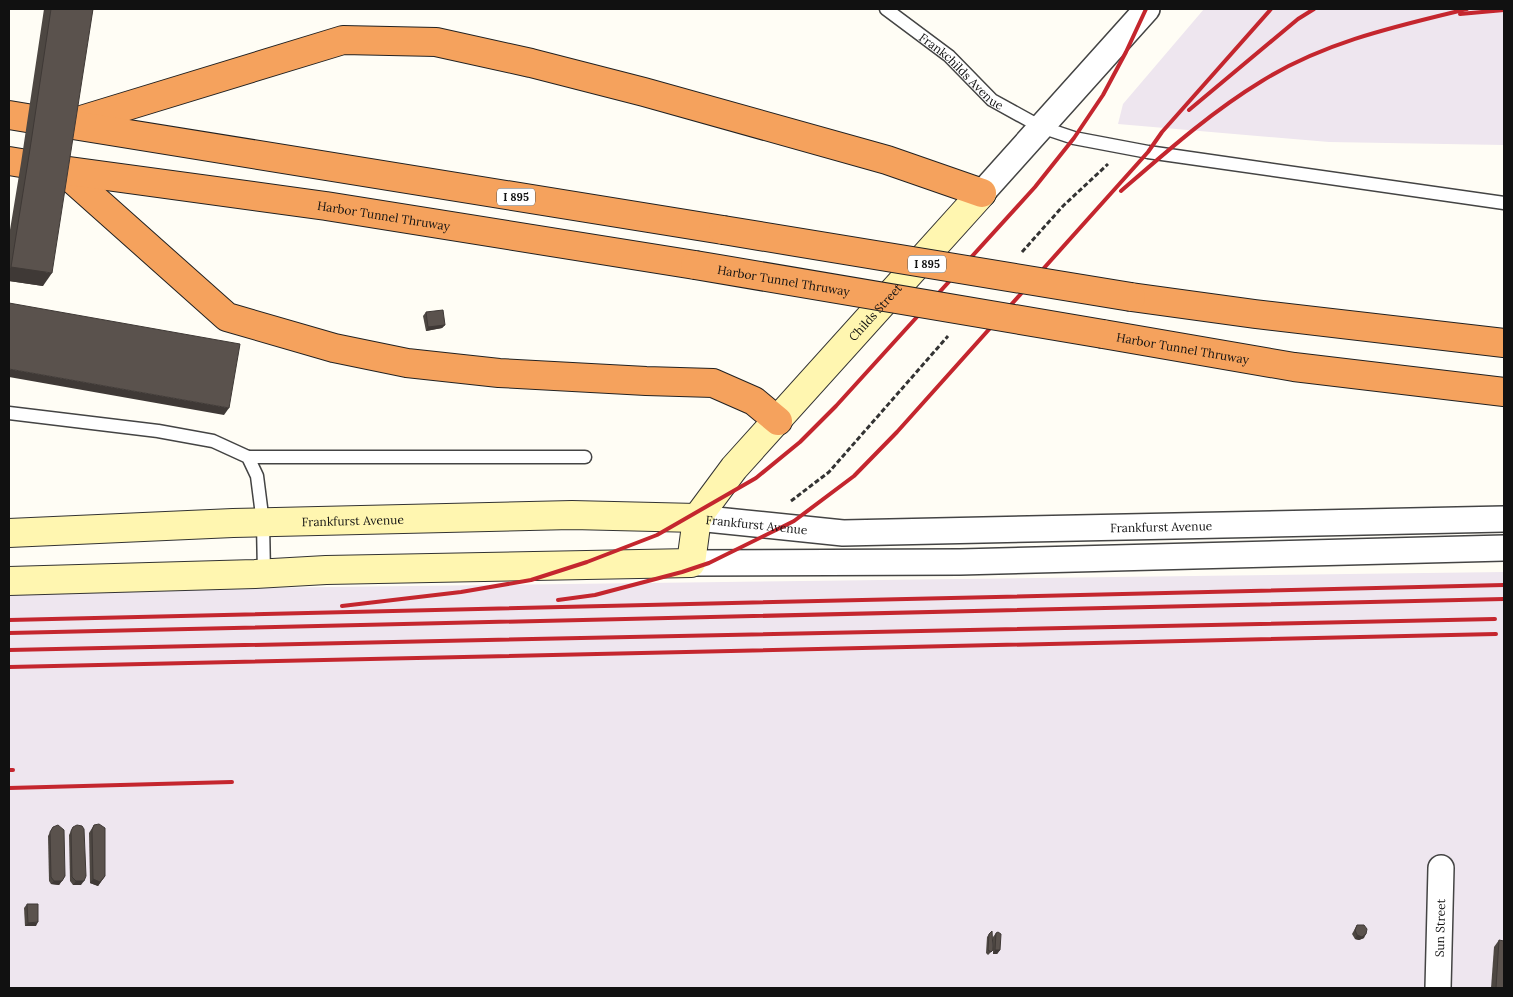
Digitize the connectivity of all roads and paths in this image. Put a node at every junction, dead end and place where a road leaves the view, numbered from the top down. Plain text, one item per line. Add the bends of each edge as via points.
1 (886, 9) edge
2 (1146, 9) edge
3 (1041, 127) junction
4 (1122, 147) junction
5 (982, 192) junction
6 (1504, 204) edge
7 (1019, 256) dead end
8 (949, 335) dead end
9 (1504, 343) edge
10 (1504, 392) edge
11 (9, 413) edge
12 (778, 421) junction
13 (248, 457) junction
14 (584, 457) dead end
15 (697, 518) junction
16 (1504, 520) edge
17 (263, 523) junction
18 (758, 525) junction
19 (9, 533) edge
20 (1504, 548) edge
21 (691, 563) junction
22 (264, 574) junction
23 (9, 581) edge
24 (1441, 868) dead end
25 (1438, 988) edge

1 - 3 lane, Frankchilds Avenue via 950,56 992,100
2 - 3 street, Childs Street
3 - 4 lane, Frankchilds Avenue via 1074,138
3 - 5 street, Childs Street
4 - 6 lane, Frankchilds Avenue
4 - 7 path
5 - 9 highway, I 895, bridge via 887,160 644,92 436,42 343,40 68,124 1131,297
5 - 12 main road, Childs Street
8 - 18 path via 829,472
10 - 12 highway, Harbor Tunnel Thruway, bridge via 1294,367 695,265 326,206 62,170 227,317 334,348 407,363 499,373 713,383 754,401
11 - 13 lane via 213,441
12 - 15 main road, Childs Street via 734,468
13 - 14 lane
13 - 17 lane via 257,476
15 - 17 main road, Frankfurst Avenue via 572,515
15 - 18 street, Frankfurst Avenue
15 - 21 main road, Childs Street
16 - 18 street, Frankfurst Avenue via 842,533
17 - 19 main road, Frankfurst Avenue
17 - 22 lane
20 - 21 street via 960,562
21 - 22 main road
22 - 23 main road
24 - 25 street, Sun Street

